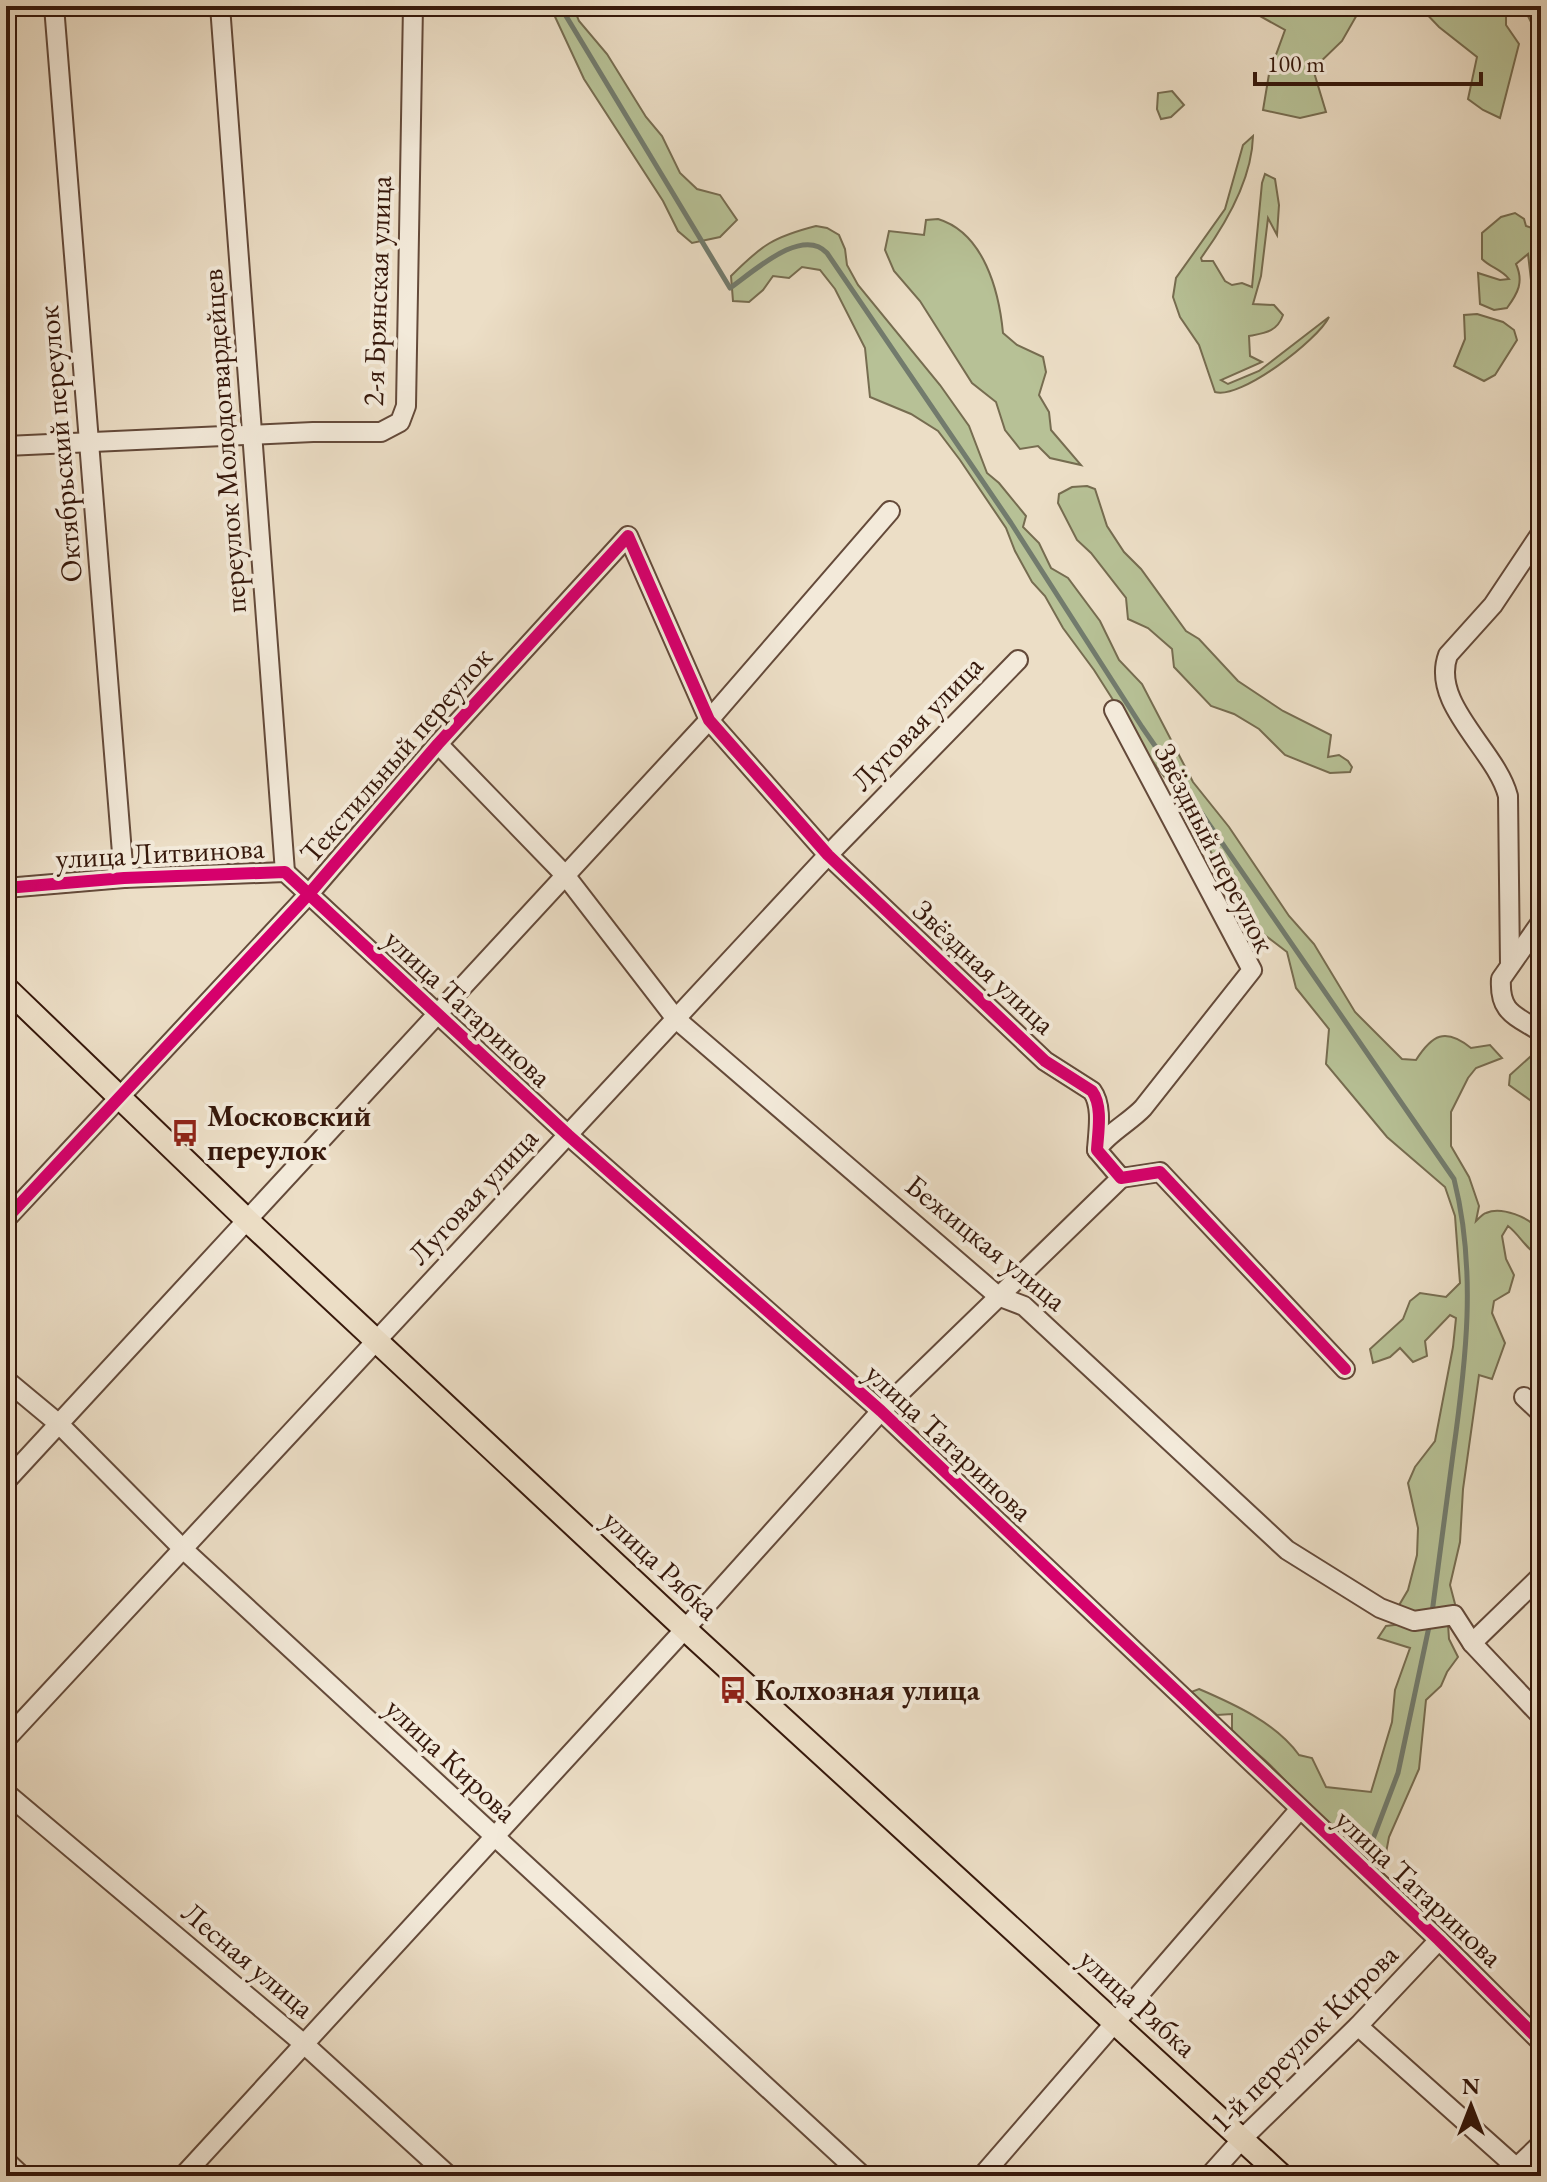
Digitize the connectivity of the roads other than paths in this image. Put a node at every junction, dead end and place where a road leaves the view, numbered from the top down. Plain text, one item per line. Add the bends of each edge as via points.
1 (54, 6) edge
2 (220, 6) edge
3 (413, 6) edge
4 (252, 435) junction
5 (88, 443) junction
6 (6, 446) edge
7 (890, 511) dead end
8 (1541, 533) edge
9 (628, 536) joint
10 (1018, 660) dead end
11 (1114, 710) dead end
12 (709, 720) junction
13 (438, 744) junction
14 (828, 855) junction
15 (285, 872) junction
16 (565, 875) junction
17 (124, 878) junction
18 (6, 888) edge
19 (308, 895) junction
20 (1541, 922) edge
21 (1510, 965) junction
22 (6, 988) edge
23 (437, 1014) junction
24 (676, 1019) junction
25 (1541, 1032) edge
26 (120, 1099) junction
27 (568, 1135) junction
28 (1097, 1150) junction
29 (1121, 1178) junction
30 (6, 1219) edge
31 (247, 1220) junction
32 (998, 1296) junction
33 (376, 1341) junction
34 (1345, 1369) dead end
35 (6, 1380) edge
36 (1524, 1397) dead end
37 (881, 1411) junction
38 (1541, 1413) edge
39 (59, 1424) junction
40 (6, 1481) edge
41 (183, 1549) junction
42 (1541, 1576) edge
43 (685, 1629) junction
44 (1472, 1643) junction
45 (1541, 1716) edge
46 (6, 1739) edge
47 (6, 1793) edge
48 (1299, 1810) junction
49 (493, 1838) junction
50 (1439, 1940) junction
51 (1115, 2024) junction
52 (1358, 2026) junction
53 (1541, 2042) edge
54 (304, 2044) junction
55 (1243, 2138) junction
56 (1541, 2144) edge
57 (6, 2161) edge
58 (1521, 2171) edge
59 (22, 2176) edge
60 (183, 2176) edge
61 (449, 2176) edge
62 (863, 2176) edge
63 (982, 2176) edge
64 (1209, 2176) edge
65 (1282, 2176) edge

1 - 5 street, Октябрьский переулок
2 - 4 street, переулок Молодогвардейцев
3 - 4 street, 2-я Брянская улица via 406,406 400,422 381,432
4 - 5 street, 2-я Брянская улица
4 - 15 street, переулок Молодогвардейцев
5 - 6 street, 2-я Брянская улица
5 - 17 street, Октябрьский переулок
7 - 12 street
8 - 21 street via 1444,665 1456,711 1497,770 1508,796
9 - 12 street, Звёздная улица
9 - 13 street, Текстильный переулок
10 - 14 street, Луговая улица
11 - 28 street, Звёздный переулок via 1252,970 1143,1108
12 - 14 street, Звёздная улица
12 - 16 street
13 - 16 street, Бежицкая улица
13 - 19 street, Текстильный переулок
14 - 24 street, Луговая улица
14 - 28 street, Звёздная улица via 1045,1061 1092,1091 1098,1108
15 - 17 street, улица Литвинова
15 - 19 street, улица Литвинова
16 - 23 street
16 - 24 street, Бежицкая улица
17 - 18 street, улица Литвинова
19 - 23 street, улица Татаринова
19 - 26 street, Текстильный переулок
20 - 21 street
21 - 25 street via 1501,979 1501,998
22 - 26 main road, улица Рябка
23 - 27 street, улица Татаринова
23 - 31 street
24 - 27 street, Луговая улица
24 - 32 street, Бежицкая улица
26 - 30 street, Текстильный переулок
26 - 31 main road, улица Рябка
27 - 33 street, Луговая улица
27 - 37 street, улица Татаринова
28 - 29 street
29 - 32 street
29 - 34 street via 1160,1172
31 - 33 main road, улица Рябка
31 - 39 street
32 - 37 street
32 - 44 street, Бежицкая улица via 1024,1306 1287,1550 1380,1608 1414,1621 1454,1615
33 - 41 street, Луговая улица
33 - 43 main road, улица Рябка
35 - 39 street, улица Кирова
36 - 38 street
37 - 43 street
37 - 48 street, улица Татаринова
39 - 40 street
39 - 41 street, улица Кирова
41 - 46 street, Луговая улица
41 - 49 street, улица Кирова
42 - 44 street
43 - 49 street
43 - 51 main road, улица Рябка
44 - 45 street, Бежицкая улица
47 - 54 street, Лесная улица
48 - 50 street, улица Татаринова
48 - 51 street
49 - 54 street
49 - 62 street, улица Кирова
50 - 52 street, 1-й переулок Кирова
50 - 53 street, улица Татаринова
51 - 55 main road, улица Рябка
51 - 63 street
52 - 55 street, 1-й переулок Кирова
52 - 58 street
54 - 60 street
54 - 61 street, Лесная улица
55 - 64 street, 1-й переулок Кирова
55 - 65 main road, улица Рябка
56 - 58 street
57 - 59 street

